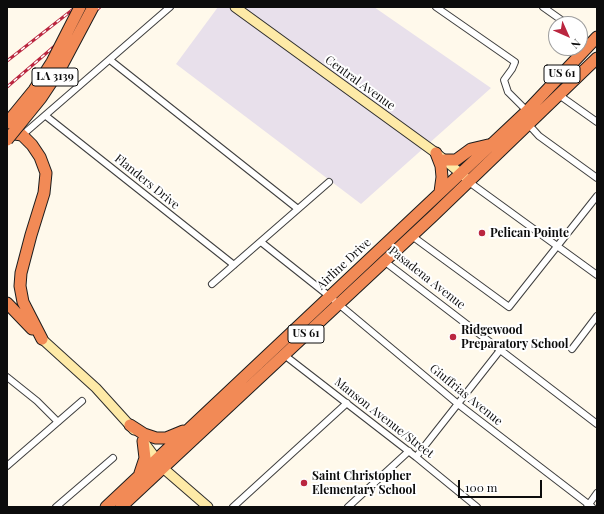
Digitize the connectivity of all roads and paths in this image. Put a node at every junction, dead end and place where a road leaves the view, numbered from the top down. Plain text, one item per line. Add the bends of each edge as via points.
1 (80, 7) edge
2 (93, 7) edge
3 (170, 7) edge
4 (234, 7) edge
5 (436, 7) edge
6 (543, 7) edge
7 (555, 16) edge
8 (597, 37) edge
9 (597, 58) edge
10 (110, 60) junction
11 (557, 78) junction
12 (556, 98) junction
13 (527, 111) junction
14 (46, 116) junction
15 (597, 122) edge
16 (7, 123) edge
17 (529, 125) junction
18 (27, 131) dead end
19 (7, 133) edge
20 (7, 140) edge
21 (491, 144) junction
22 (440, 156) junction
23 (460, 173) junction
24 (597, 178) edge
25 (328, 182) dead end
26 (469, 182) junction
27 (440, 192) junction
28 (597, 196) edge
29 (298, 209) junction
30 (412, 236) junction
31 (261, 242) junction
32 (557, 246) junction
33 (376, 252) junction
34 (384, 262) junction
35 (234, 265) junction
36 (597, 275) edge
37 (212, 284) dead end
38 (329, 296) junction
39 (7, 303) edge
40 (338, 304) junction
41 (597, 316) edge
42 (42, 339) junction
43 (501, 349) junction
44 (572, 350) dead end
45 (280, 351) junction
46 (7, 377) edge
47 (82, 401) dead end
48 (347, 403) junction
49 (458, 404) junction
50 (58, 422) junction
51 (597, 424) edge
52 (130, 426) junction
53 (191, 428) junction
54 (143, 441) junction
55 (409, 451) junction
56 (416, 457) junction
57 (113, 458) dead end
58 (160, 463) junction
59 (7, 466) edge
60 (140, 475) junction
61 (597, 493) edge
62 (589, 506) edge
63 (56, 507) edge
64 (106, 507) edge
65 (121, 507) edge
66 (208, 507) edge
67 (233, 507) edge
68 (348, 507) edge
69 (477, 507) edge

1 - 16 highway, LA 3139, bridge via 52,62 34,90
2 - 20 highway, LA 3139, bridge via 59,71 37,104
3 - 10 street
4 - 22 main road, Central Avenue
5 - 13 street via 515,62 504,80 508,92
6 - 7 street
8 - 11 highway, Airline Drive / US 61
9 - 12 highway, Airline Drive / US 61
10 - 14 street
10 - 29 street
11 - 12 highway via 559,87
11 - 13 highway, Airline Drive / US 61
12 - 15 street
12 - 17 highway, Airline Drive / US 61
13 - 21 highway, Airline Drive / US 61
14 - 18 street
14 - 35 street, Flanders Drive
17 - 24 street via 539,136
17 - 26 highway, Airline Drive / US 61
19 - 42 highway via 22,136 32,144 46,173 44,193 21,273 20,286 23,302
21 - 22 highway via 471,149 456,160
21 - 23 highway, Airline Drive / US 61
22 - 23 main road, Central Avenue
22 - 27 highway
23 - 26 main road, Central Avenue
23 - 27 highway, Airline Drive / US 61
25 - 29 street
26 - 30 highway, Airline Drive / US 61
26 - 32 street
27 - 33 highway, Airline Drive / US 61
28 - 32 street
29 - 31 street
30 - 32 street via 508,308
30 - 34 highway, Airline Drive / US 61
31 - 35 street
31 - 38 street, Giuffrias Avenue
32 - 36 street
33 - 34 street, Pasadena Avenue
33 - 38 highway, Airline Drive / US 61
34 - 40 highway, Airline Drive / US 61
34 - 43 street, Pasadena Avenue
35 - 37 street
38 - 40 street, Giuffrias Avenue
38 - 45 highway, Airline Drive / US 61
39 - 42 highway
40 - 45 highway, Airline Drive / US 61
40 - 49 street, Giuffrias Avenue
41 - 44 street
42 - 52 main road via 96,388
43 - 49 street
43 - 51 street, Pasadena Avenue
45 - 48 street, Manson Avenue/Street
45 - 53 highway, Airline Drive / US 61
45 - 58 highway, Airline Drive / US 61
46 - 50 street
47 - 50 street
48 - 55 street, Manson Avenue/Street
48 - 67 street
49 - 56 street
49 - 62 street, Giuffrias Avenue
50 - 59 street
52 - 53 highway via 144,434 162,438
52 - 54 main road
53 - 58 highway, Airline Drive / US 61
54 - 58 main road
54 - 60 highway via 145,458
55 - 56 street, Manson Avenue/Street
55 - 68 street
56 - 69 street, Manson Avenue/Street
57 - 63 street
58 - 60 highway, Airline Drive / US 61
58 - 65 highway, Airline Drive / US 61
58 - 66 main road
60 - 64 highway, Airline Drive / US 61
61 - 62 street

